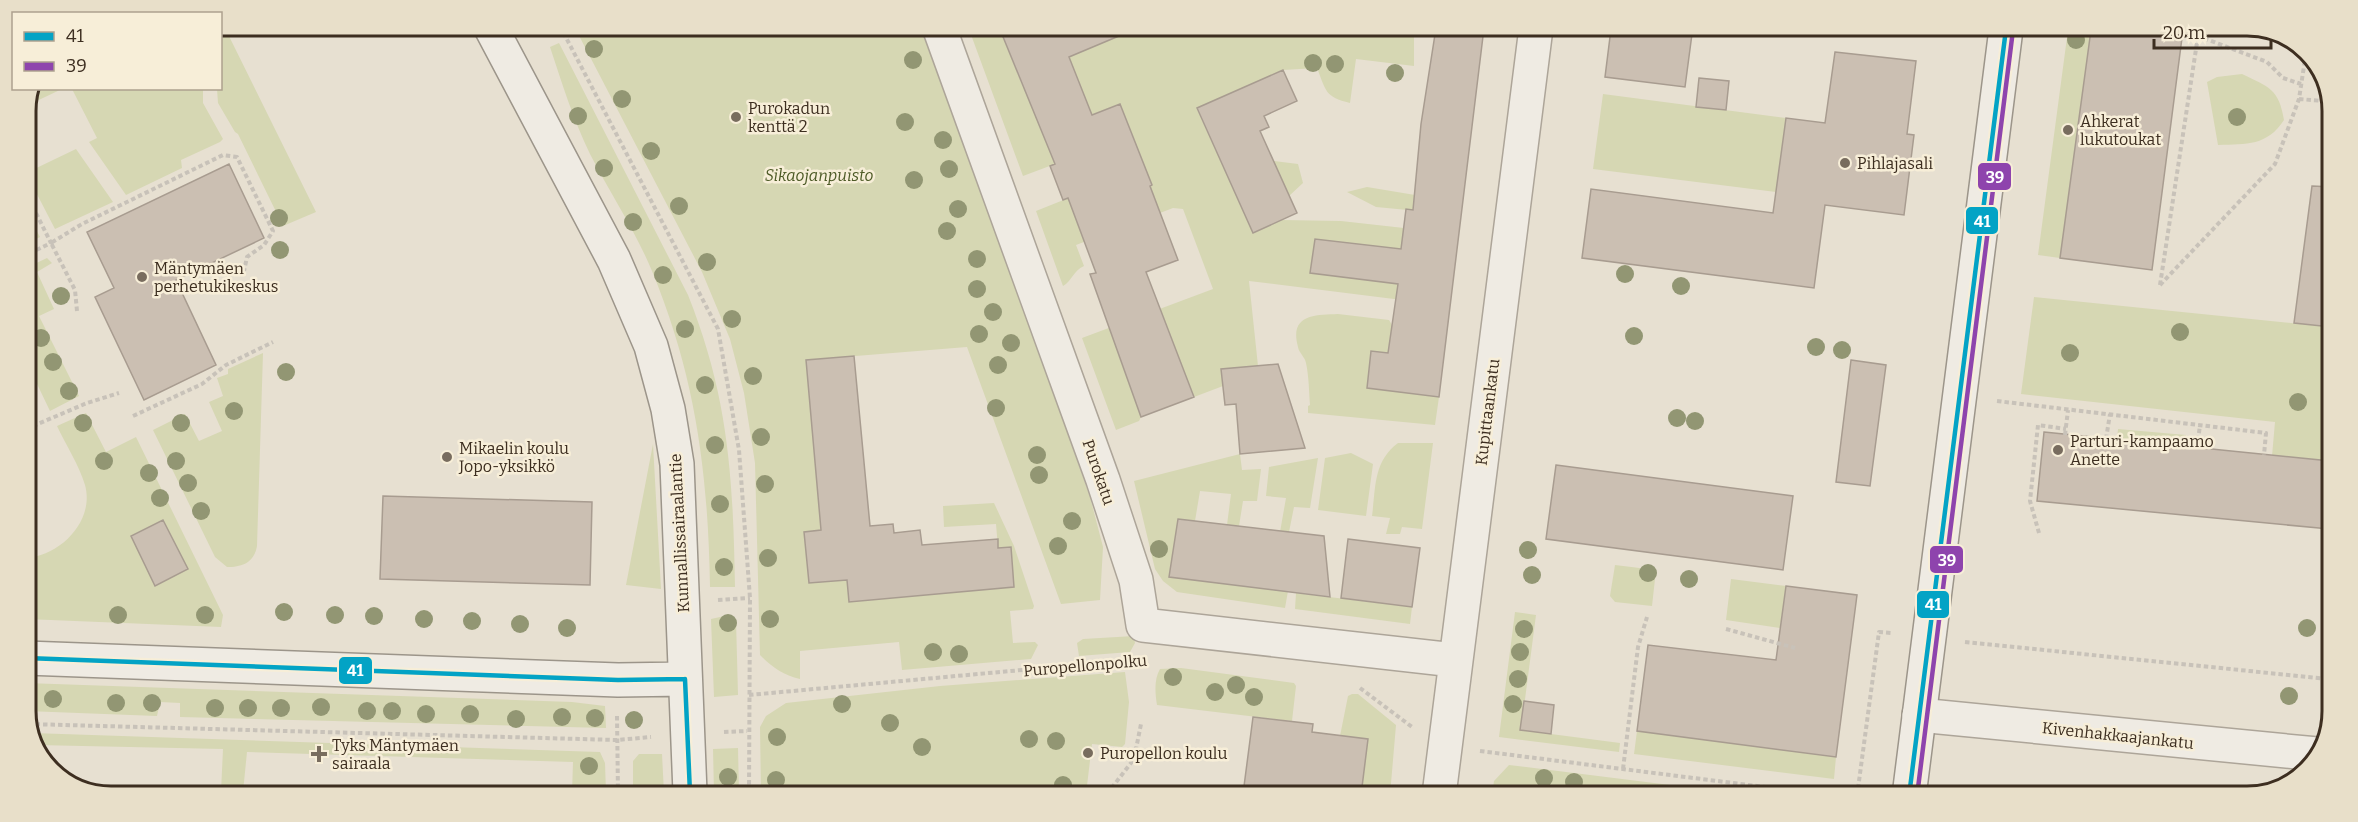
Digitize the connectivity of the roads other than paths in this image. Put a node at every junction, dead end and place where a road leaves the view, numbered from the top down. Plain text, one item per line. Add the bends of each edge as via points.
1 (495, 36) edge
2 (942, 36) edge
3 (1535, 36) edge
4 (2005, 36) edge
5 (36, 659) edge
6 (1454, 660) junction
7 (685, 679) junction
8 (1919, 715) junction
9 (2309, 753) edge
10 (690, 786) edge
11 (1440, 786) edge
12 (1910, 786) edge

1 - 7 street, Kunnallissairaalantie via 614,260 651,346 668,409 677,464
2 - 6 street, Purokatu via 1103,480 1136,580 1143,625
3 - 6 street, Kupittaankatu
4 - 8 street
5 - 7 street via 198,667
6 - 11 street, Kupittaankatu
7 - 10 street, Kunnallissairaalantie
8 - 9 street, Kivenhakkaajankatu
8 - 12 street

